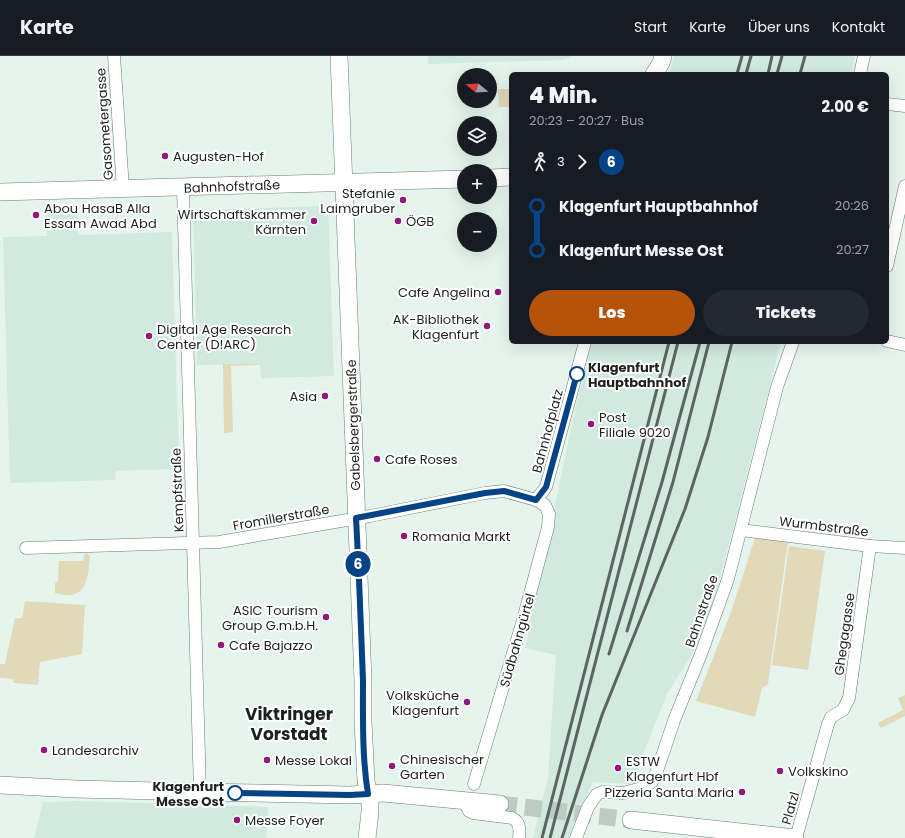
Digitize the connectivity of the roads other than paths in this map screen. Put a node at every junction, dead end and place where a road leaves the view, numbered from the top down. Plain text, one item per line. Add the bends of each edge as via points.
1 (114, 56) edge
2 (339, 56) edge
3 (663, 56) edge
4 (864, 56) edge
5 (655, 72) edge
6 (860, 72) edge
7 (889, 104) edge
8 (905, 106) edge
9 (509, 177) edge
10 (497, 178) edge
11 (457, 179) edge
12 (344, 182) junction
13 (905, 186) edge
14 (183, 188) junction
15 (123, 189) junction
16 (0, 192) edge
17 (889, 257) edge
18 (889, 341) edge
19 (584, 344) edge
20 (792, 344) edge
21 (905, 345) edge
22 (536, 500) junction
23 (356, 518) junction
24 (740, 530) junction
25 (193, 543) junction
26 (870, 546) junction
27 (26, 548) dead end
28 (905, 548) edge
29 (831, 716) joint
30 (474, 784) dead end
31 (0, 785) edge
32 (200, 792) junction
33 (368, 794) junction
34 (469, 801) junction
35 (500, 804) tunnel mouth
36 (631, 820) tunnel mouth
37 (767, 836) edge
38 (366, 838) edge
39 (519, 838) edge
40 (576, 838) edge
41 (796, 838) edge

1 - 15 street, Gasometergasse
2 - 12 street, Gabelsbergerstraße
3 - 5 street
4 - 6 street
7 - 8 street
9 - 10 street
11 - 12 street, Bahnhofstraße
12 - 14 street, Bahnhofstraße
12 - 23 street, Gabelsbergerstraße
13 - 17 street
14 - 15 street, Bahnhofstraße
14 - 25 street, Kempfstraße
15 - 16 street, Bahnhofstraße
18 - 21 street
19 - 22 street, Bahnhofplatz via 546,487
20 - 24 street, Bahnstraße via 777,387
22 - 23 street, Fromillerstraße via 504,491
22 - 30 street, Südbahngürtel via 545,506 549,514 548,526
23 - 25 street, Fromillerstraße via 219,542
23 - 33 street, Gabelsbergerstraße
24 - 26 street, Wurmbstraße
24 - 40 street, Bahnstraße via 721,600 652,782 632,792 597,794 588,806
25 - 27 street, Fromillerstraße
25 - 32 street, Kempfstraße
26 - 28 street, Wurmbstraße
26 - 29 street, Ghegagasse via 849,698 843,710
29 - 41 street, Platzl
31 - 32 street
32 - 33 street
33 - 34 street via 383,793
33 - 38 street, Gabelsbergerstraße via 370,812
34 - 35 street
34 - 39 street via 467,807 473,813 516,820 519,824
36 - 37 street
37 - 41 street

